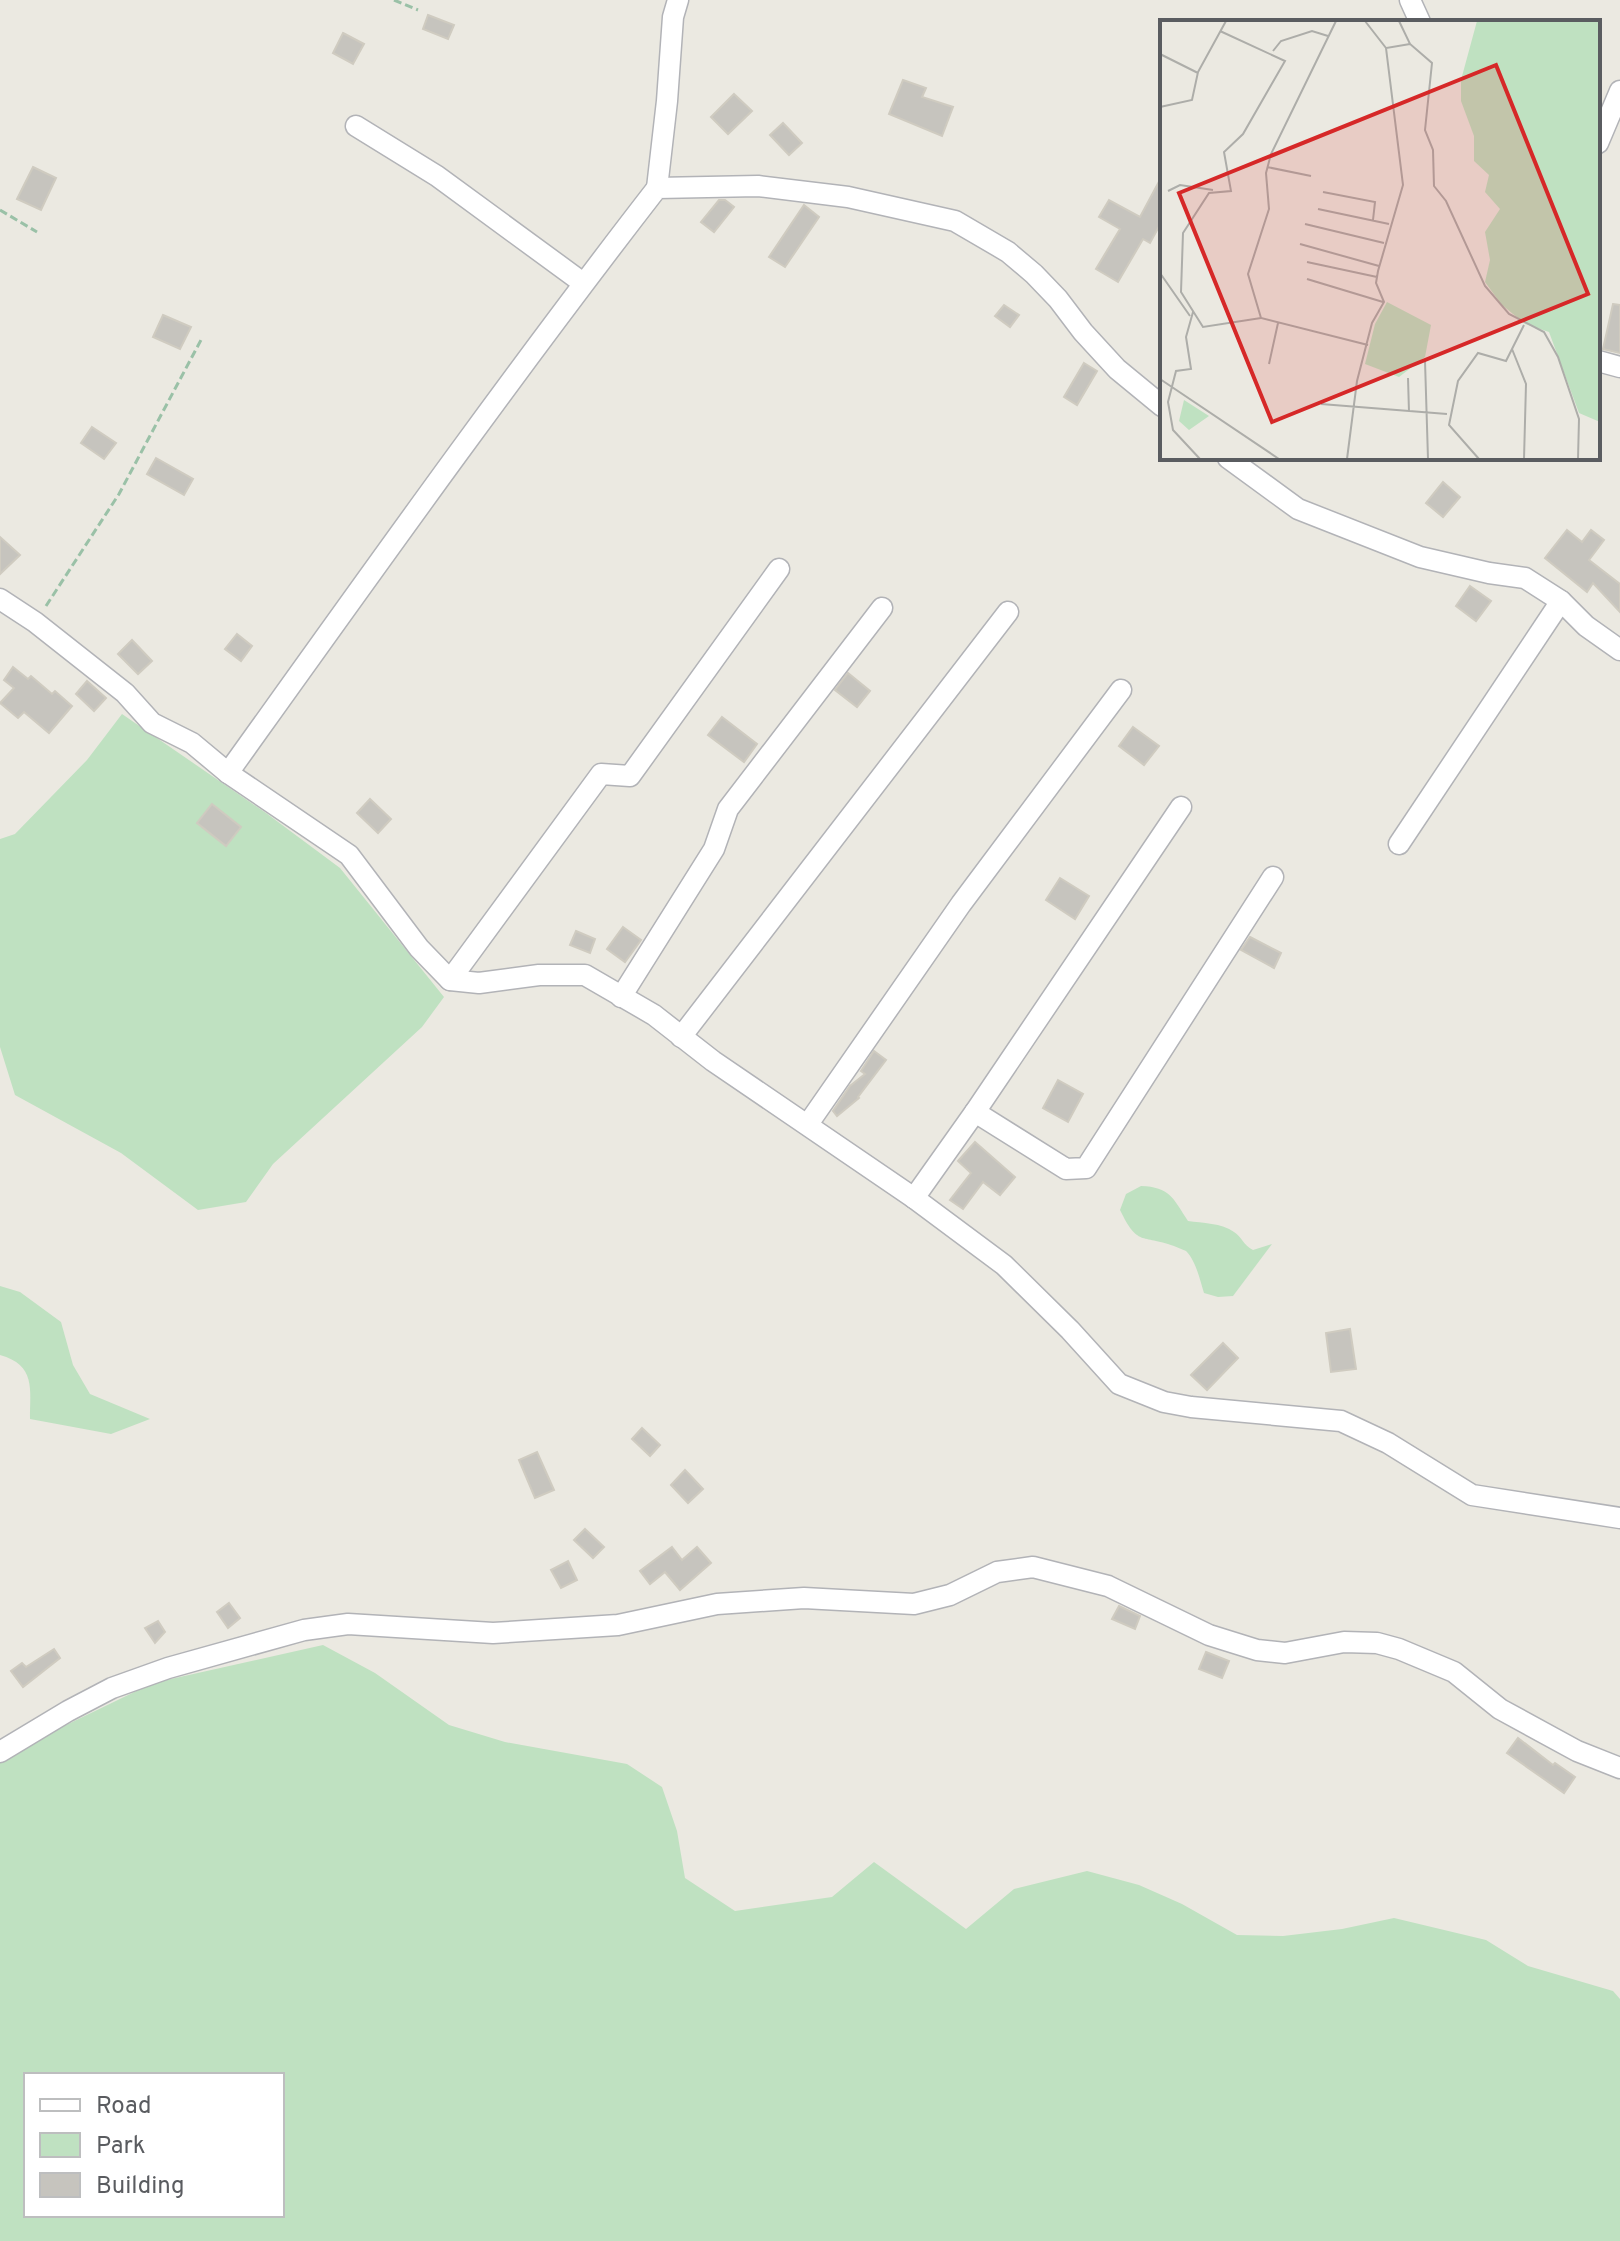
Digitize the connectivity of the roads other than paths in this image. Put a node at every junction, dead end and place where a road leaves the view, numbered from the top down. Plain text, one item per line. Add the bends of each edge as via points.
1 (678, 0) edge
2 (1410, 0) edge
3 (1419, 20) edge
4 (1620, 91) edge
5 (356, 126) dead end
6 (1600, 138) edge
7 (657, 188) junction
8 (583, 283) junction
9 (1600, 362) edge
10 (1620, 367) edge
11 (1160, 404) edge
12 (1231, 460) edge
13 (779, 569) dead end
14 (0, 599) edge
15 (1561, 601) junction
16 (882, 608) dead end
17 (1008, 612) dead end
18 (1620, 650) edge
19 (1121, 690) dead end
20 (228, 773) junction
21 (1181, 807) dead end
22 (1399, 844) dead end
23 (1273, 877) dead end
24 (450, 980) junction
25 (621, 997) junction
26 (681, 1037) junction
27 (975, 1112) junction
28 (808, 1124) junction
29 (914, 1198) junction
30 (1620, 1518) edge
31 (0, 1752) edge
32 (1620, 1768) edge

1 - 7 street
2 - 3 street
4 - 6 street
5 - 8 street via 437,176
7 - 8 street
7 - 11 street via 758,186 848,197 955,221 1034,274 1117,369
8 - 20 street
9 - 10 street
12 - 15 street via 1298,509 1420,557 1525,578
13 - 24 street via 630,776 601,774
14 - 20 street via 125,693 152,723 192,743
15 - 18 street
15 - 22 street
16 - 25 street via 728,809 714,849
17 - 26 street
19 - 28 street via 961,904
20 - 24 street via 349,855 419,948
21 - 27 street
23 - 27 street via 1086,1168 1066,1169
24 - 25 street via 479,983 585,975
25 - 26 street
26 - 28 street
27 - 29 street
28 - 29 street
29 - 30 street via 1004,1265 1119,1384 1191,1407 1341,1421 1472,1495
31 - 32 street via 112,1688 304,1630 348,1624 493,1633 618,1625 717,1604 804,1598 914,1604 950,1595 997,1572 1033,1567 1108,1586 1209,1635 1257,1650 1285,1653 1344,1642 1399,1649 1454,1672 1500,1709

